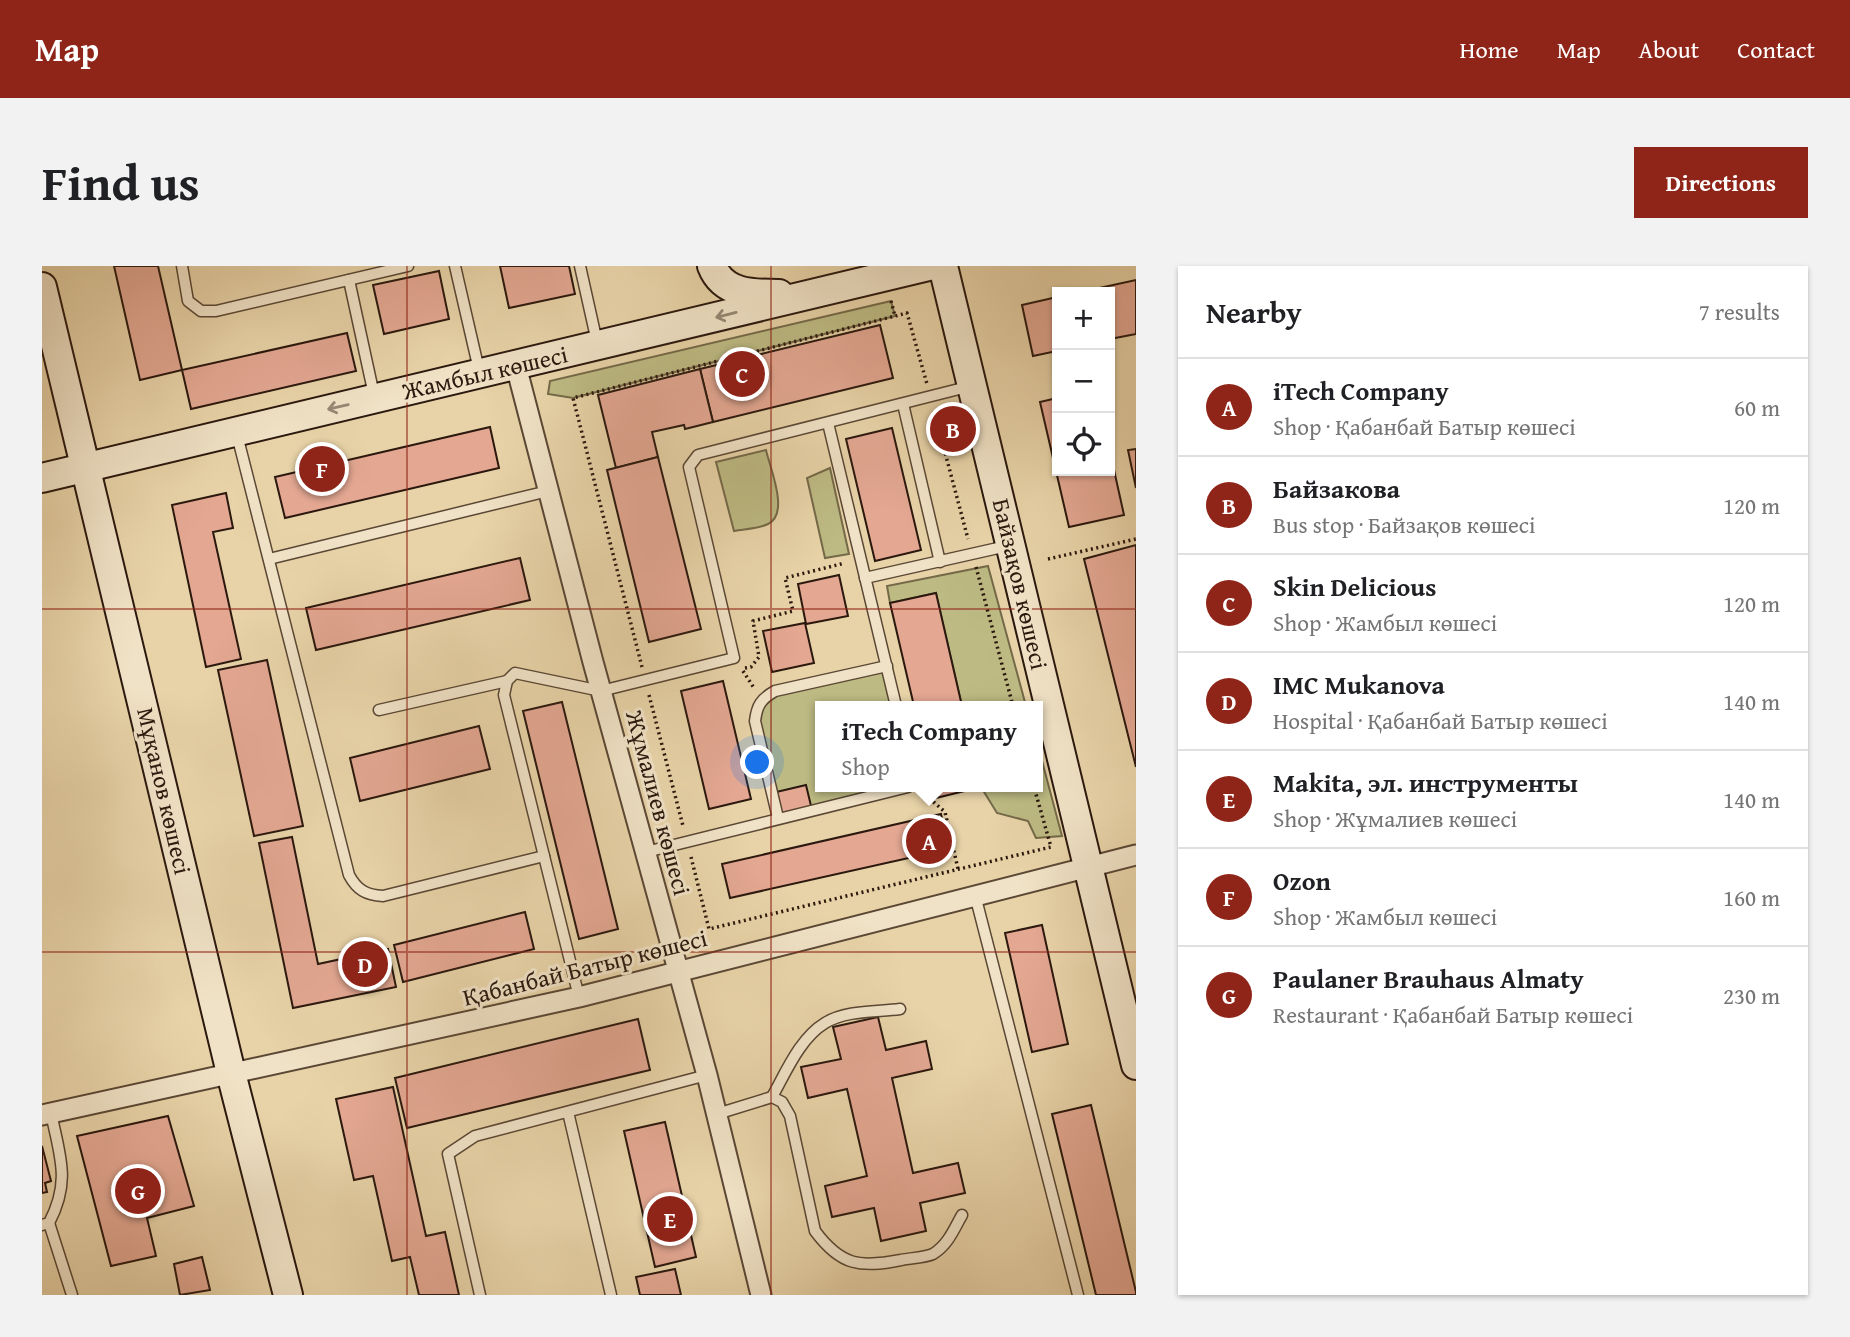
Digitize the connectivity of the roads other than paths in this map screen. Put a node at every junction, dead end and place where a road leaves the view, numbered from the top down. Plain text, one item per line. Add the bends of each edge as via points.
1 (182, 266) edge
2 (408, 266) edge
3 (455, 266) edge
4 (580, 266) edge
5 (712, 266) edge
6 (929, 266) edge
7 (943, 266) edge
8 (349, 280) junction
9 (42, 286) edge
10 (817, 293) junction
11 (598, 346) junction
12 (516, 366) junction
13 (480, 374) junction
14 (972, 386) junction
15 (375, 399) junction
16 (903, 404) junction
17 (828, 423) junction
18 (236, 431) junction
19 (87, 466) junction
20 (42, 478) edge
21 (548, 491) junction
22 (1011, 545) junction
23 (269, 559) junction
24 (940, 562) junction
25 (865, 578) junction
26 (887, 666) junction
27 (507, 681) junction
28 (601, 691) junction
29 (895, 701) edge
30 (379, 710) dead end
31 (887, 792) edge
32 (778, 818) junction
33 (646, 852) junction
34 (1136, 855) edge
35 (544, 856) junction
36 (1086, 867) junction
37 (975, 895) junction
38 (678, 971) junction
39 (579, 997) junction
40 (900, 1009) dead end
41 (1136, 1065) edge
42 (231, 1073) junction
43 (707, 1075) junction
44 (772, 1097) junction
45 (568, 1112) junction
46 (46, 1114) edge
47 (717, 1114) junction
48 (962, 1215) dead end
49 (46, 1224) edge
50 (72, 1295) edge
51 (288, 1295) edge
52 (481, 1295) edge
53 (611, 1295) edge
54 (761, 1295) edge
55 (1078, 1295) edge

1 - 8 lane via 188,301 201,311
2 - 8 lane
3 - 13 lane
4 - 11 lane
5 - 10 street via 728,287 753,294
6 - 10 street, Жамбыл көшесі
7 - 14 street, Байзақов көшесі
8 - 15 lane
9 - 19 street, Мұқанов көшесі
10 -> 11 street, Жамбыл көшесі
11 - 12 street, Жамбыл көшесі
12 - 13 street, Жамбыл көшесі
12 - 21 street, Жұмалиев көшесі
13 - 15 street, Жамбыл көшесі
14 - 16 lane
14 - 22 street, Байзақов көшесі
15 -> 18 street, Жамбыл көшесі
16 - 17 lane
16 - 24 lane
17 - 25 lane
17 - 28 lane via 698,455 690,467 734,658
18 - 19 street, Жамбыл көшесі
18 - 23 lane
19 - 20 street, Жамбыл көшесі
19 - 42 street, Мұқанов көшесі
21 - 23 lane
21 - 28 street, Жұмалиев көшесі
22 - 24 lane
22 - 36 street, Байзақов көшесі
23 - 35 lane via 349,875 356,887 383,896
24 - 25 lane
25 - 26 lane
26 - 29 lane
26 - 32 lane via 775,691 762,699 755,722
27 - 28 lane via 515,673
27 - 30 lane
27 - 35 lane via 505,695
28 - 33 street, Жұмалиев көшесі
31 - 32 lane
32 - 33 lane
33 - 38 street, Жұмалиев көшесі
34 - 36 street, Қабанбай Батыр көшесі
35 - 39 lane
36 - 37 street, Қабанбай Батыр көшесі
36 - 41 street, Байзақов көшесі
37 - 38 street, Қабанбай Батыр көшесі
37 - 55 lane
38 - 39 street, Қабанбай Батыр көшесі
38 - 43 street, Жұмалиев көшесі
39 - 42 street, Қабанбай Батыр көшесі
40 - 44 lane via 827,1022 798,1052
42 - 46 street, Қабанбай Батыр көшесі
42 - 51 street, Мұқанов көшесі
43 - 45 lane
43 - 47 street, Жұмалиев көшесі
44 - 47 lane
44 - 48 lane via 782,1102 790,1116 815,1231 848,1261 872,1266 932,1254 947,1242
45 - 52 lane via 475,1136 448,1154
45 - 53 lane
46 - 49 lane via 64,1172 59,1204
47 - 54 street, Жұмалиев көшесі
49 - 50 lane

